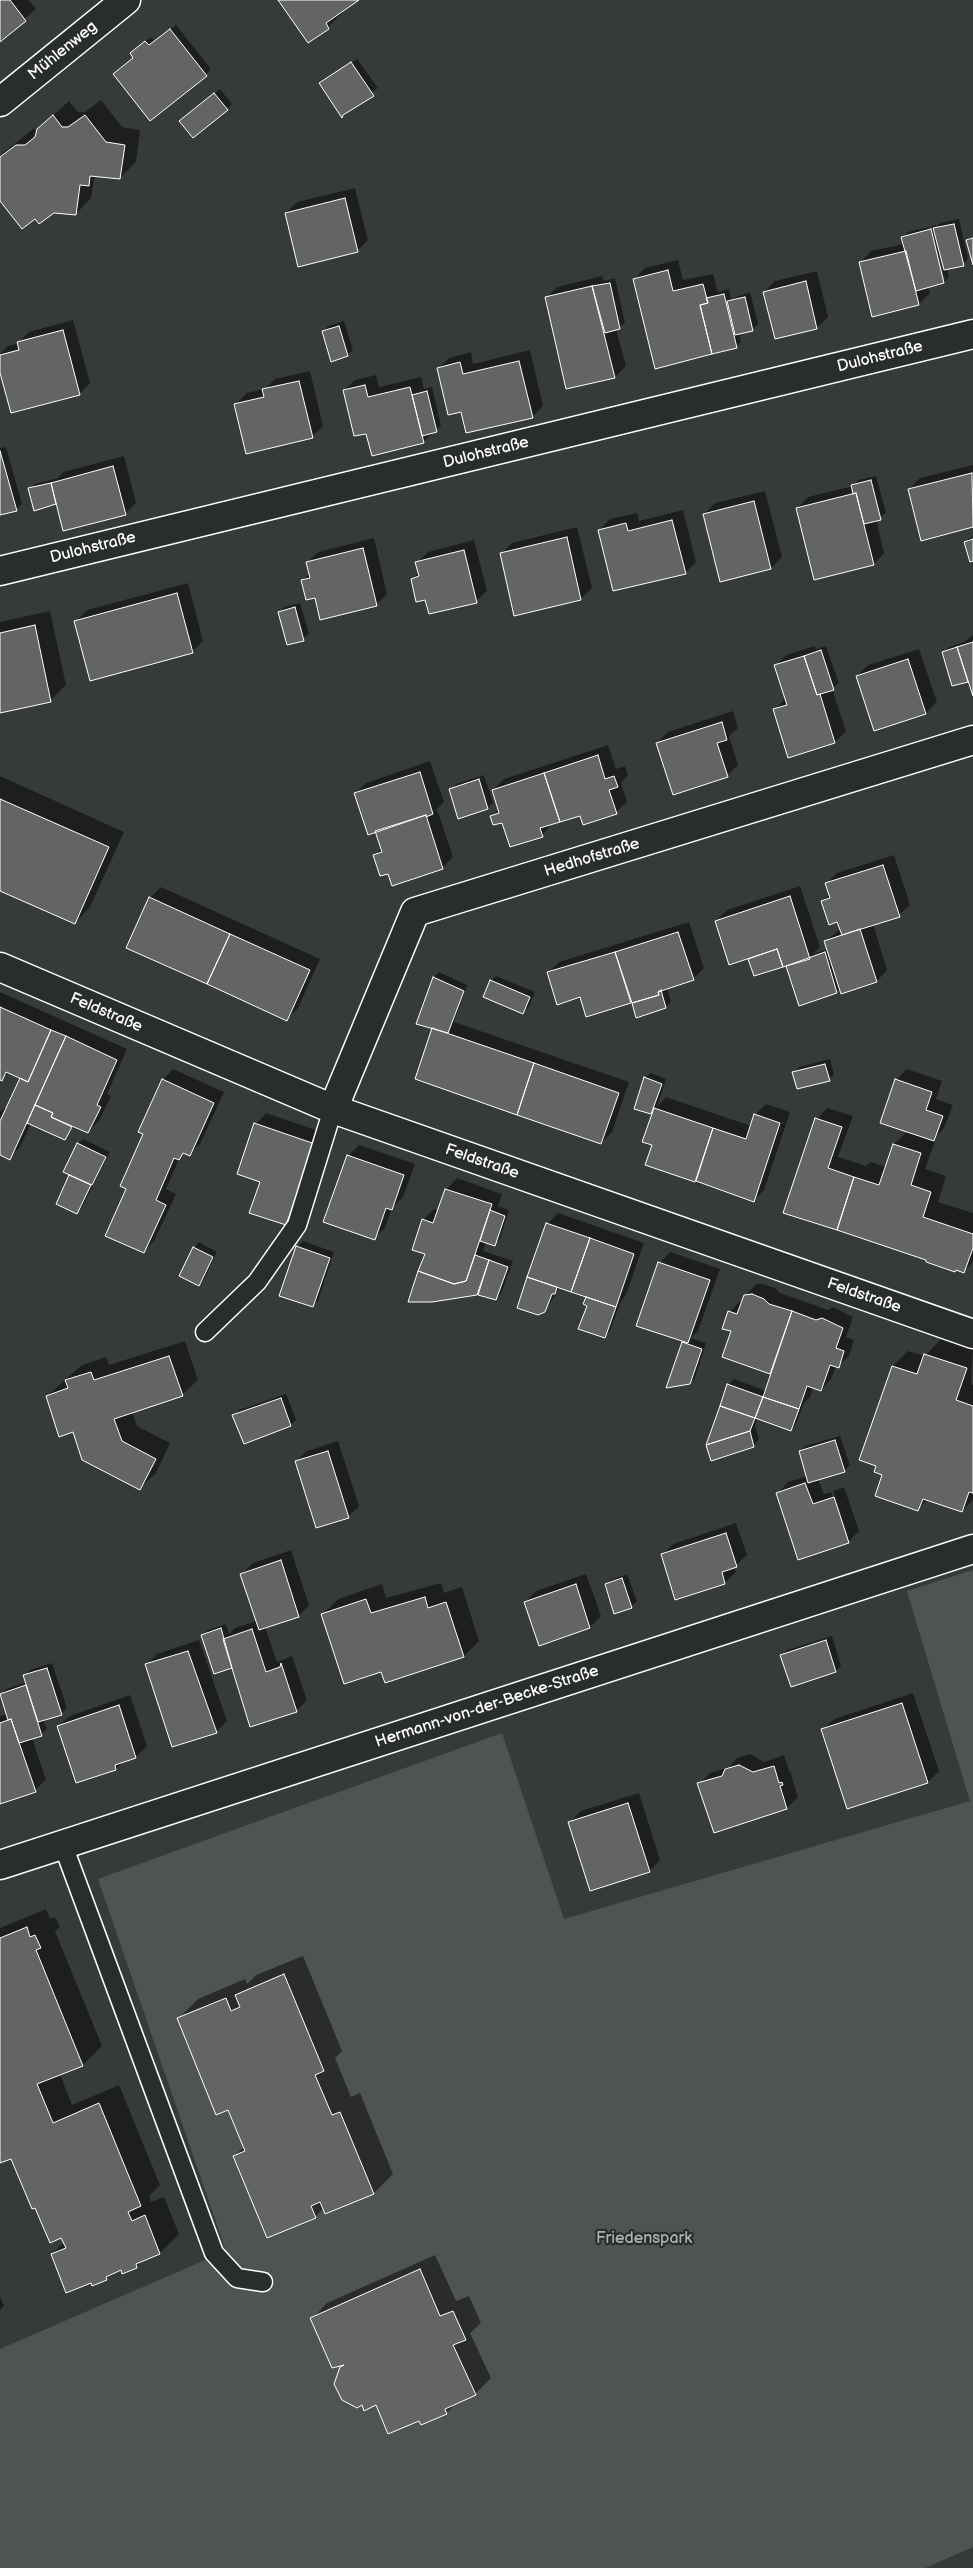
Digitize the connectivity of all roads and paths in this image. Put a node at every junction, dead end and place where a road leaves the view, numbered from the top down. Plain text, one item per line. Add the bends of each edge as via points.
1 (126, 0) edge
2 (0, 102) edge
3 (973, 334) edge
4 (0, 571) edge
5 (973, 740) edge
6 (0, 967) edge
7 (333, 1109) junction
8 (205, 1332) dead end
9 (973, 1334) edge
10 (973, 1549) edge
11 (62, 1845) junction
12 (0, 1865) edge
13 (262, 2282) dead end

1 - 2 street, Mühlenweg
3 - 4 street, Dulohstraße
5 - 7 street, Hedhofstraße via 415,912
6 - 7 street, Feldstraße
7 - 8 lane via 297,1226 257,1282
7 - 9 street, Feldstraße
10 - 11 street, Hermann-von-der-Becke-Straße
11 - 12 street, Hermann-von-der-Becke-Straße
11 - 13 lane via 214,2253 237,2278

